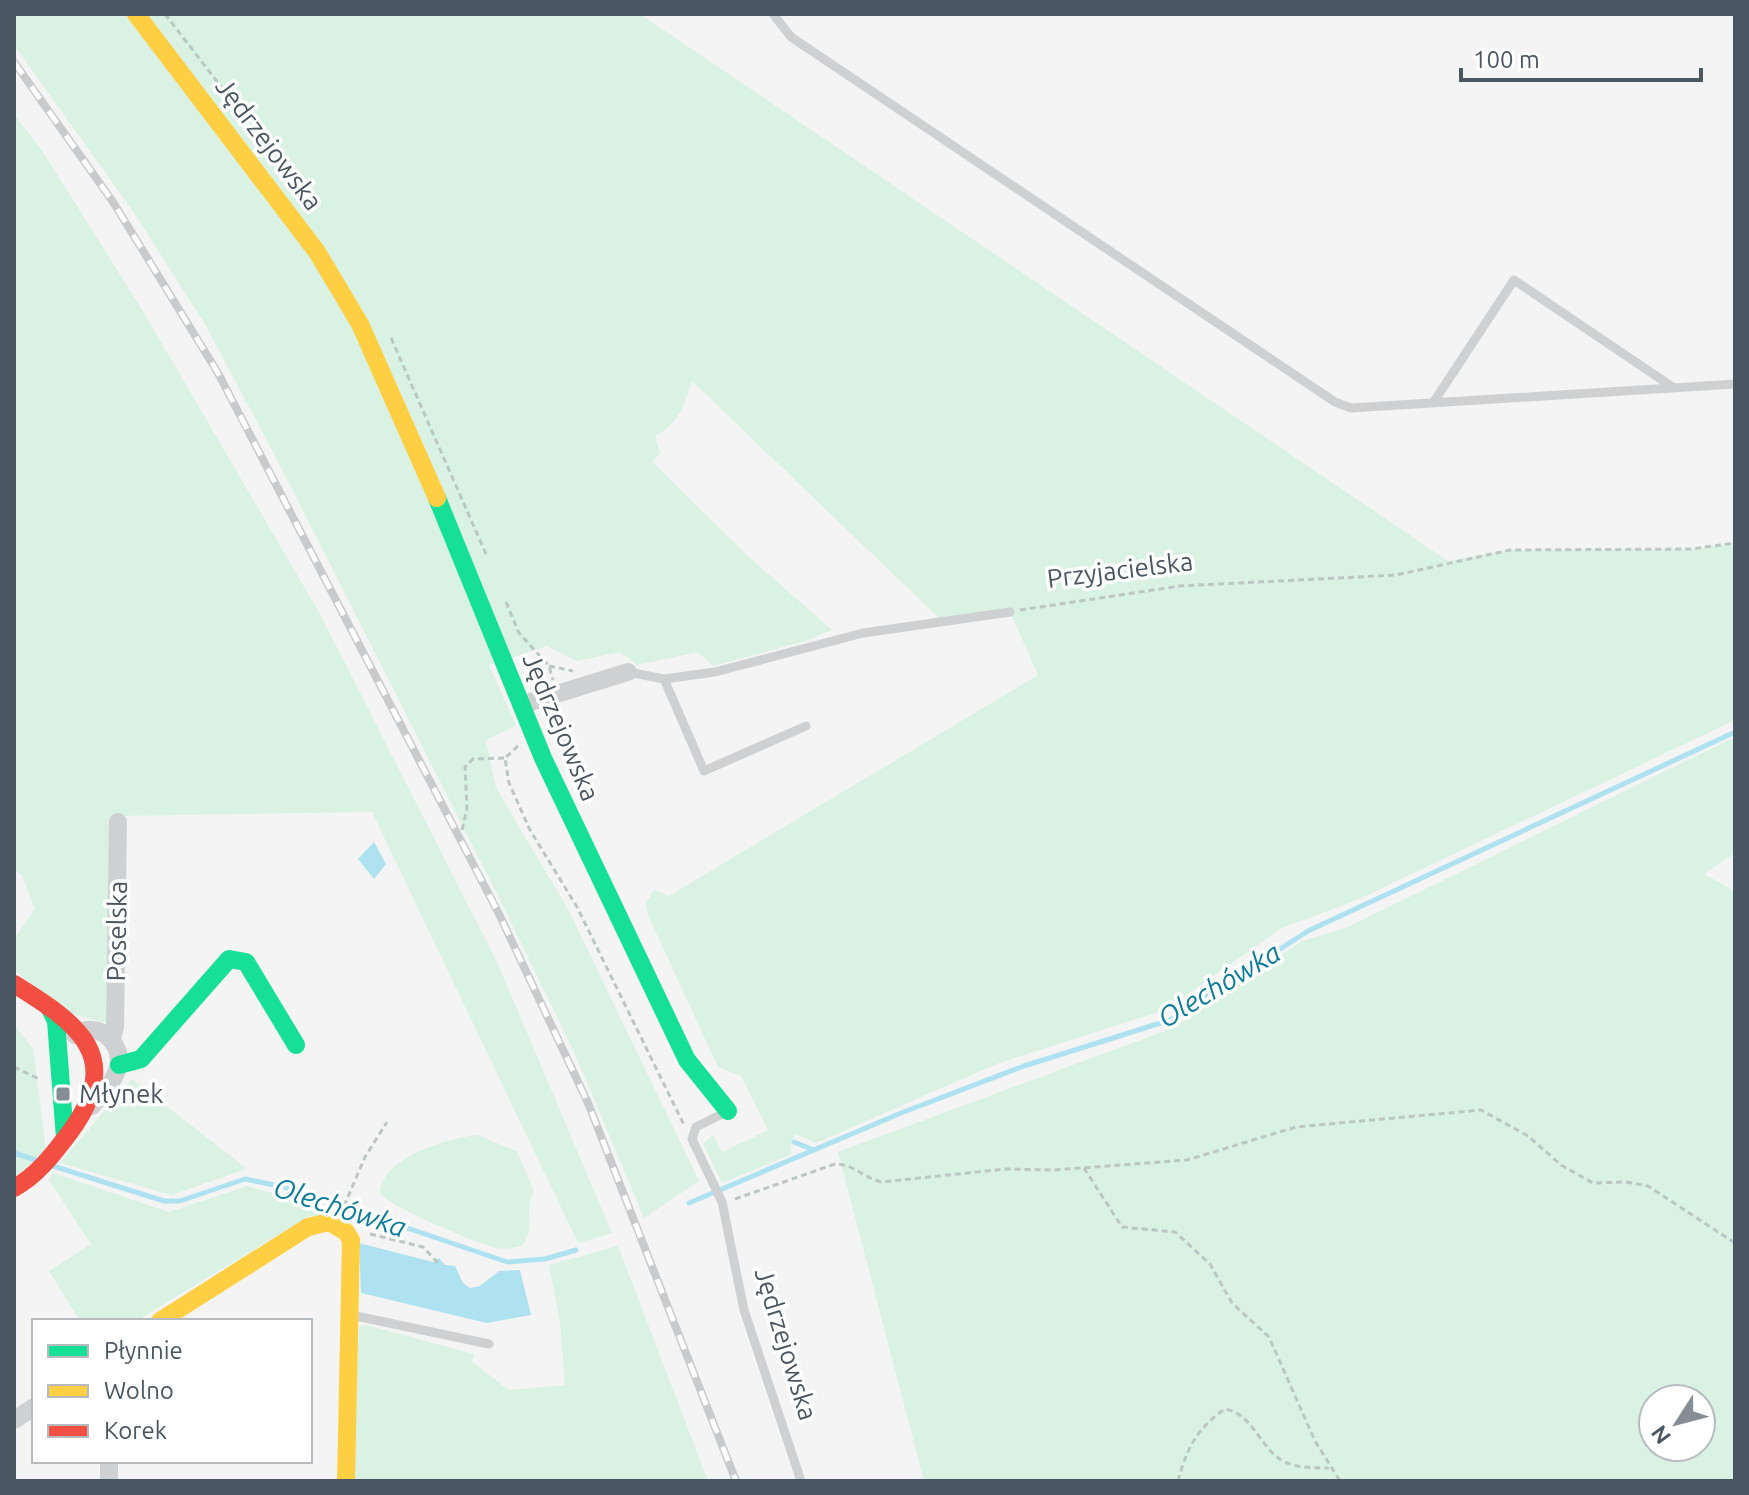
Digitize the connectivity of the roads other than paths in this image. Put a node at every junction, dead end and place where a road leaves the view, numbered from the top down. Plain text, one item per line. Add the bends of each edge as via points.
1 (136, 14) edge
2 (773, 14) edge
3 (1735, 384) edge
4 (1674, 388) junction
5 (1433, 403) junction
6 (1010, 612) road end
7 (628, 672) joint
8 (664, 679) junction
9 (521, 705) junction
10 (806, 726) dead end
11 (118, 822) dead end
12 (14, 984) edge
13 (50, 1009) junction
14 (80, 1031) junction
15 (112, 1039) junction
16 (296, 1045) dead end
17 (119, 1065) junction
18 (61, 1071) junction
19 (94, 1101) junction
20 (728, 1111) joint
21 (65, 1138) junction
22 (14, 1188) edge
23 (348, 1314) junction
24 (163, 1319) edge
25 (489, 1344) dead end
26 (32, 1408) edge
27 (14, 1420) edge
28 (346, 1481) edge
29 (801, 1481) edge

1 - 9 street, Jędrzejowska via 271,187 360,324 472,577
2 - 5 lane via 791,37 1335,402 1351,408
3 - 4 lane
4 - 5 lane
4 - 5 lane via 1514,280
6 - 8 lane via 877,631 715,672
7 - 8 lane
7 - 9 street
8 - 10 lane via 704,771
9 - 20 street, Jędrzejowska via 687,1060
11 - 15 street, Poselska
12 - 13 street
13 - 14 street
13 - 18 street
14 - 15 street via 101,1031
14 - 18 street via 68,1041
14 - 19 street via 93,1058
15 - 17 street, Poselska
16 - 17 street via 246,962 237,958 229,959 141,1059
17 - 19 street
18 - 19 street via 77,1094
18 - 21 street
19 - 21 street
20 - 29 lane, Jędrzejowska via 696,1127 692,1139 723,1206 744,1310
21 - 22 street via 34,1176
23 - 24 street via 351,1240 329,1222 308,1227
23 - 25 lane
23 - 28 street
26 - 27 street

